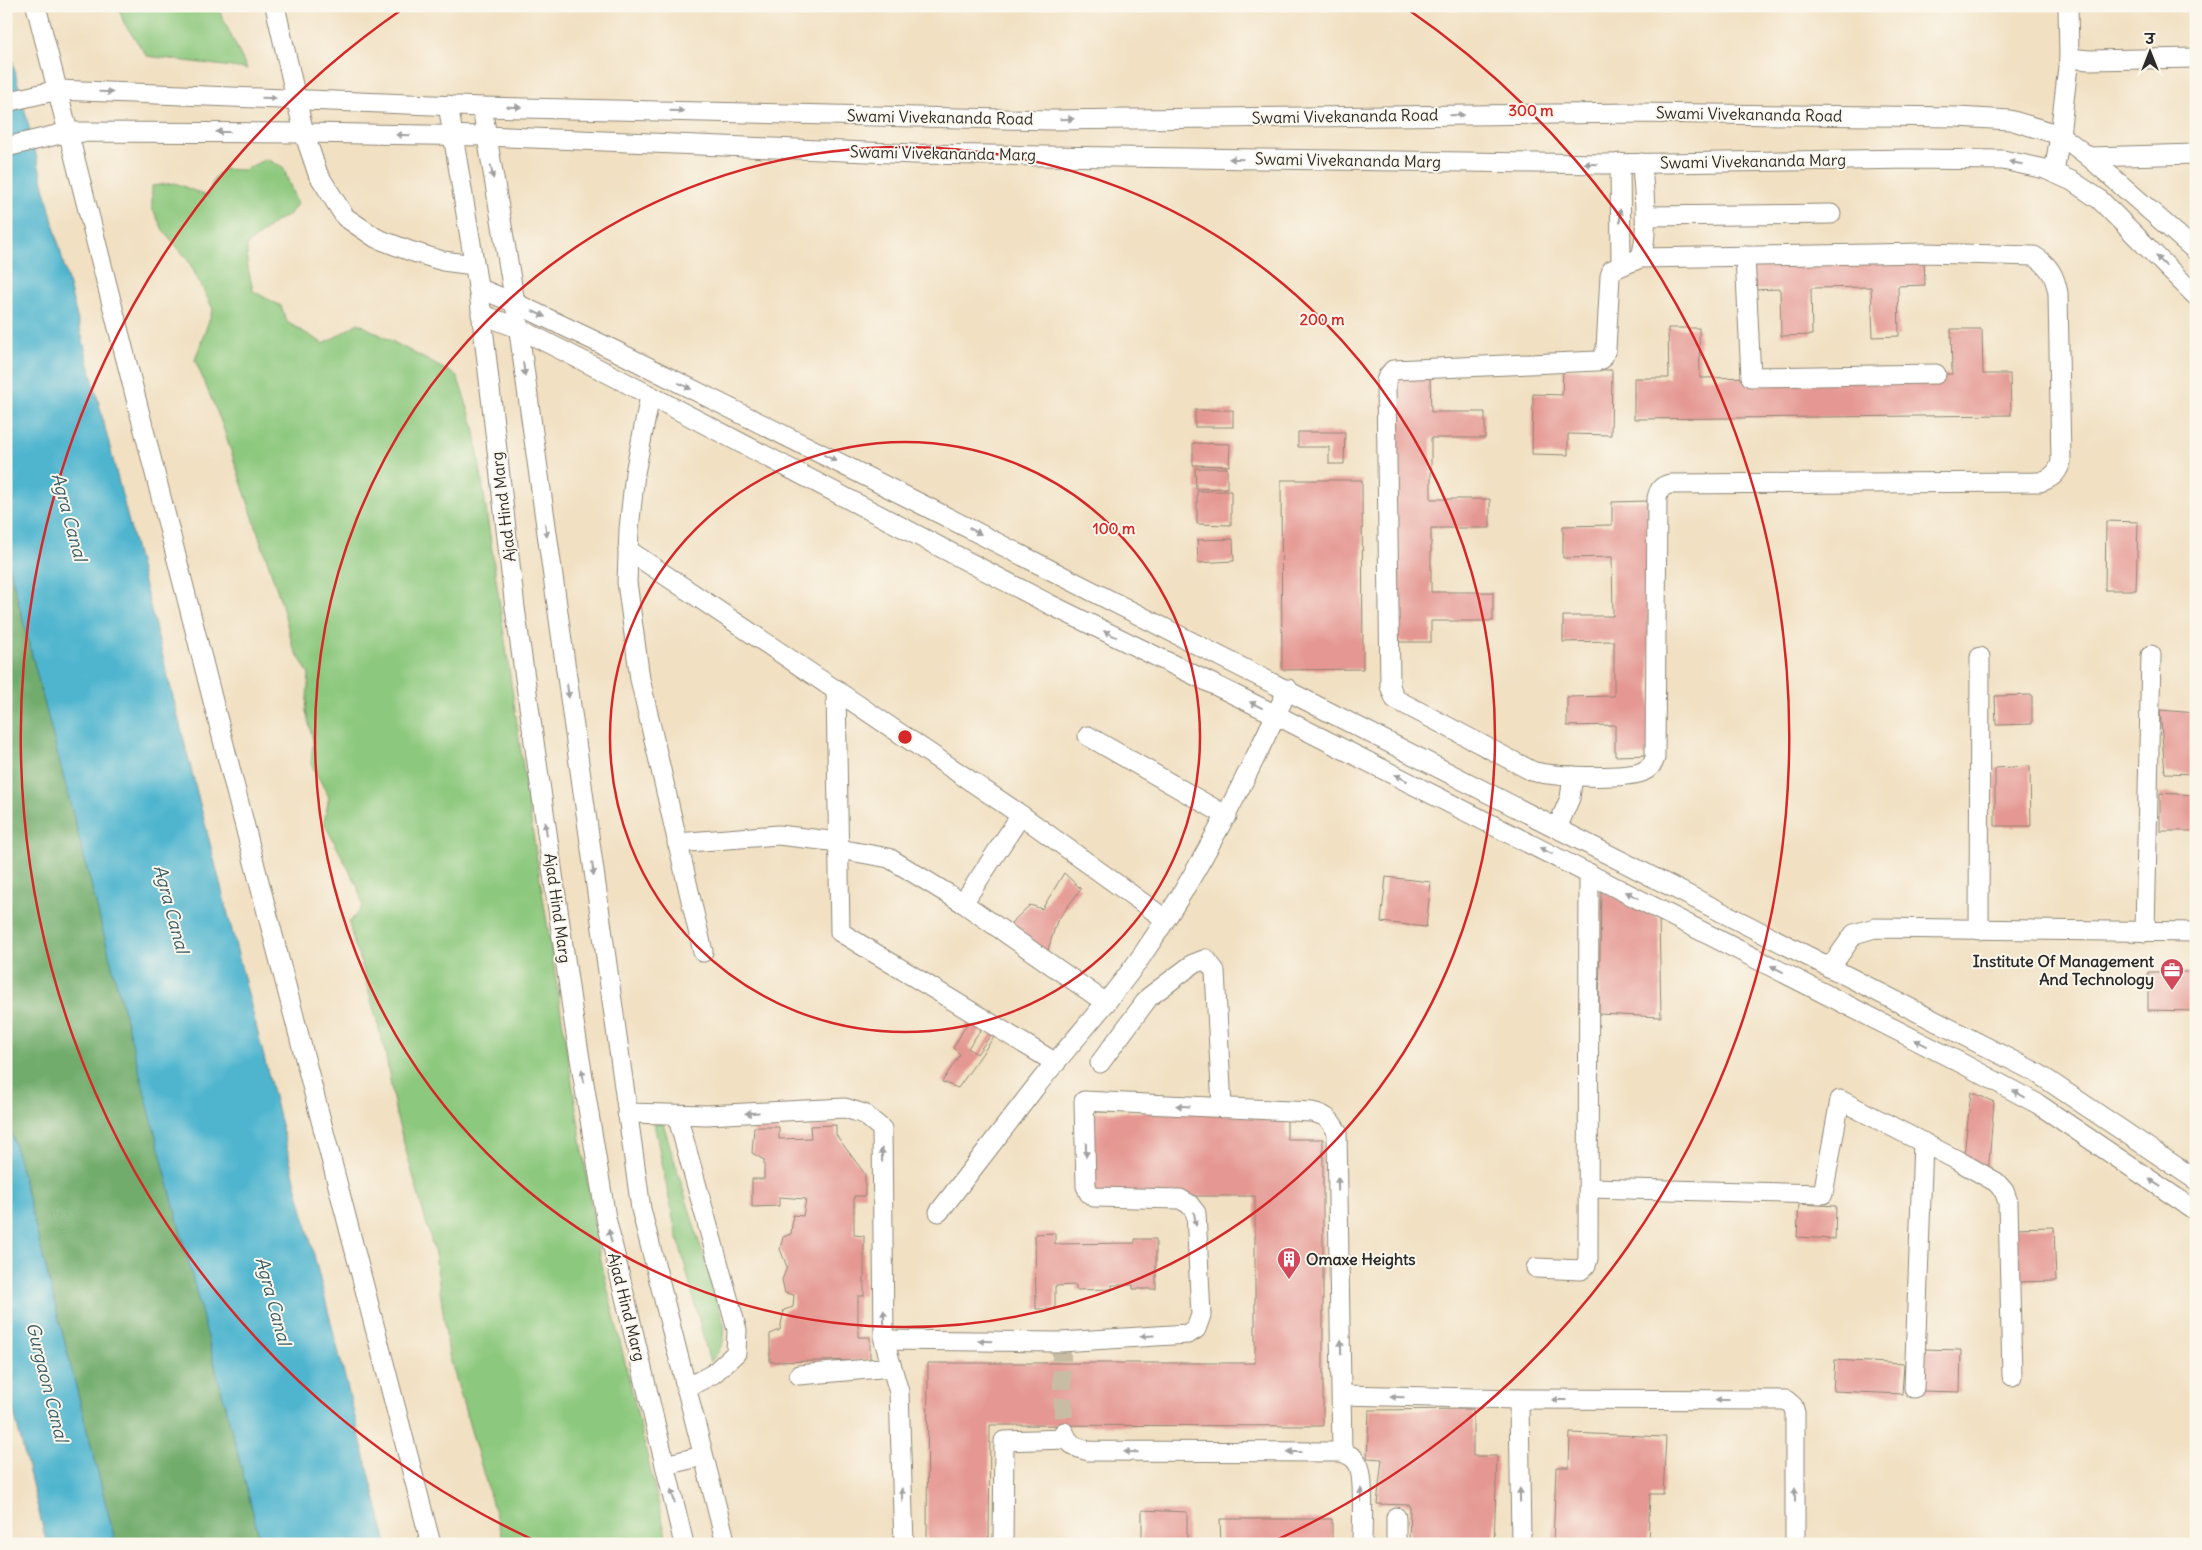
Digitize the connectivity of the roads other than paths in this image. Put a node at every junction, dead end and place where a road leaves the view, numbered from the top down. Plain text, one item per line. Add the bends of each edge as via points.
1 (36, 6) edge
2 (275, 6) edge
3 (2068, 6) edge
4 (2069, 58) junction
5 (2196, 58) edge
6 (58, 90) junction
7 (296, 99) junction
8 (6, 102) edge
9 (448, 105) junction
10 (482, 107) junction
11 (70, 132) junction
12 (304, 133) junction
13 (2060, 135) junction
14 (452, 136) junction
15 (486, 136) junction
16 (6, 147) edge
17 (2196, 154) edge
18 (2089, 156) junction
19 (1620, 163) junction
20 (1642, 163) junction
21 (2054, 173) junction
22 (1831, 214) dead end
23 (1644, 216) junction
24 (2196, 251) edge
25 (1744, 256) junction
26 (1640, 258) junction
27 (474, 265) junction
28 (1621, 265) junction
29 (478, 288) junction
30 (2196, 296) edge
31 (515, 303) junction
32 (481, 314) junction
33 (518, 328) junction
34 (1936, 374) dead end
35 (650, 396) junction
36 (628, 550) junction
37 (2151, 655) dead end
38 (1980, 657) dead end
39 (836, 689) junction
40 (1288, 689) junction
41 (1276, 715) junction
42 (1088, 736) dead end
43 (1573, 776) junction
44 (1021, 815) junction
45 (1227, 816) junction
46 (1557, 828) junction
47 (677, 843) junction
48 (839, 846) junction
49 (1589, 873) junction
50 (1698, 900) junction
51 (963, 903) junction
52 (1165, 919) junction
53 (1681, 920) junction
54 (1979, 930) junction
55 (2145, 932) junction
56 (2196, 932) edge
57 (702, 952) dead end
58 (1830, 968) junction
59 (1106, 1003) junction
60 (1056, 1063) junction
61 (1100, 1063) dead end
62 (1222, 1108) junction
63 (627, 1113) junction
64 (676, 1115) junction
65 (1923, 1142) junction
66 (2196, 1180) edge
67 (1590, 1188) junction
68 (2196, 1210) edge
69 (939, 1212) dead end
70 (1536, 1268) dead end
71 (884, 1340) junction
72 (892, 1368) junction
73 (799, 1375) dead end
74 (2012, 1376) dead end
75 (686, 1388) junction
76 (1914, 1388) dead end
77 (1342, 1395) junction
78 (1519, 1400) junction
79 (1342, 1452) junction
80 (703, 1456) junction
81 (665, 1464) junction
82 (1396, 1517) dead end
83 (431, 1544) edge
84 (684, 1544) edge
85 (726, 1544) edge
86 (904, 1544) edge
87 (1003, 1544) edge
88 (1362, 1544) edge
89 (1396, 1544) edge
90 (1521, 1544) edge
91 (1795, 1544) edge

1 - 6 street
2 - 7 street
3 - 4 street
4 - 5 street
4 - 13 street
6 -> 7 street, Swami Vivekananda Road
6 - 8 street, Swami Vivekananda Road
6 - 11 street
7 - 9 street, Swami Vivekananda Road
7 - 12 street
9 - 10 street, Swami Vivekananda Road
9 - 14 street, Ajad Hind Marg
10 -> 13 street, Swami Vivekananda Road via 1051,120 1634,113 1957,117 2010,120
10 - 15 street
12 -> 11 street, Swami Vivekananda Marg
11 - 16 street, Swami Vivekananda Marg
11 - 83 street via 256,870
14 -> 12 street, Swami Vivekananda Marg
12 - 27 street via 318,174 345,217 376,238 410,251 443,262
13 - 18 street, Swami Vivekananda Road
13 - 21 street
14 - 15 street, Swami Vivekananda Marg
14 - 27 street, Ajad Hind Marg
19 -> 15 street, Swami Vivekananda Marg via 923,154
15 -> 31 street
17 - 18 street
18 - 24 street, Swami Vivekananda Road
19 - 20 street, Swami Vivekananda Marg
28 -> 19 street
21 -> 20 street, Swami Vivekananda Marg via 2003,160 1910,158
20 - 23 street
30 -> 21 street, Swami Vivekananda Marg via 2099,199
22 - 23 street
23 - 26 street
25 - 26 street
25 - 34 street via 1751,376
25 - 43 street via 2018,254 2043,261 2056,281 2058,293 2061,462 2052,478 2040,482 1664,486 1657,498 1655,758 1652,766 1630,775
26 - 28 street
27 - 29 street, Ajad Hind Marg
28 - 43 street via 1612,270 1610,276 1606,349 1602,359 1398,369 1393,370 1386,381 1391,694 1400,703 1532,772
29 - 31 street
29 - 32 street, Ajad Hind Marg
31 - 33 street
31 -> 40 street
32 - 33 street
81 -> 32 street, Ajad Hind Marg via 606,1218 574,1022 515,608
33 - 35 street
33 -> 63 street
35 - 36 street via 635,473
41 -> 35 street via 1049,604
36 - 39 street
36 - 47 street via 627,582 640,679
37 - 55 street
38 - 54 street
39 - 44 street
39 - 48 street
40 - 41 street
40 - 46 street
41 - 45 street
49 -> 41 street
42 - 45 street
43 - 46 street via 1570,798
44 - 51 street
44 - 52 street
45 - 52 street
46 - 50 street
47 - 48 street via 778,835
47 - 57 street
48 - 51 street via 889,858
48 - 60 street via 840,932
53 -> 49 street
49 - 67 street
50 - 53 street
50 - 58 street
51 - 59 street
52 - 59 street
68 -> 53 street via 2038,1104
54 - 55 street
54 - 58 street via 1863,930 1854,934
55 - 56 street
58 - 66 street via 2037,1073
59 - 60 street
60 - 69 street
61 - 62 street via 1149,997 1193,964 1206,959 1215,971
62 -> 71 street via 1084,1101 1086,1186 1089,1192 1094,1197 1104,1198 1180,1199 1196,1213 1201,1315 1196,1328 1188,1334 1061,1342
77 -> 62 street via 1337,1132 1324,1115 1312,1112
63 - 64 street
63 - 75 street via 641,1209
71 -> 64 street via 882,1129 864,1114 845,1108
64 - 75 street via 737,1330 736,1353 713,1374
65 - 67 street via 1840,1100 1824,1194
65 - 74 street via 1996,1182 2004,1191 2008,1202
65 - 76 street
67 - 70 street via 1586,1265 1575,1271
71 - 72 street
72 - 73 street
86 -> 72 street via 899,1392
75 - 80 street
78 -> 77 street
77 - 79 street
90 -> 78 street
91 -> 78 street via 1795,1413 1786,1400
79 -> 87 street via 1089,1451 1075,1448 1065,1436 1004,1441
88 -> 79 street via 1359,1464
80 - 81 street
80 - 85 street
84 -> 81 street, Ajad Hind Marg
82 - 89 street

